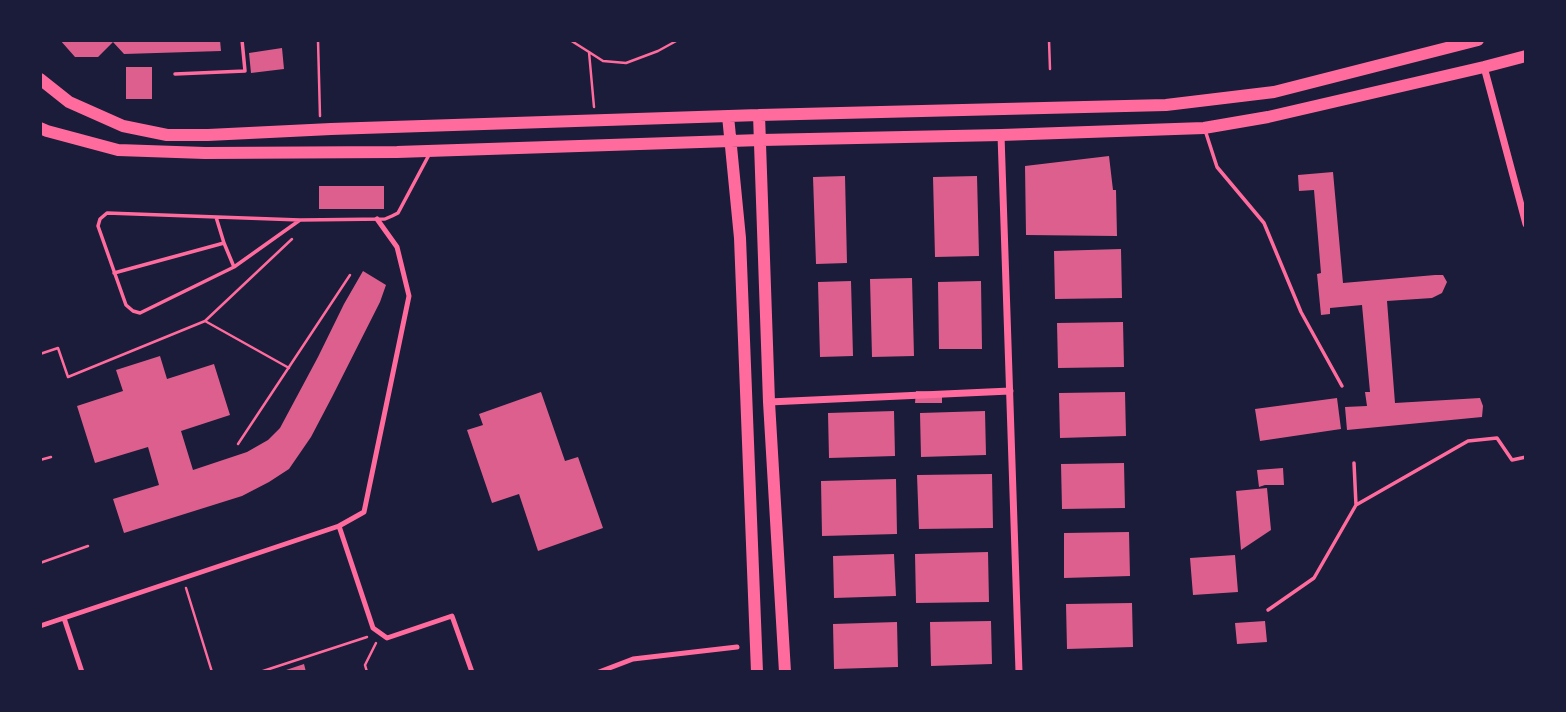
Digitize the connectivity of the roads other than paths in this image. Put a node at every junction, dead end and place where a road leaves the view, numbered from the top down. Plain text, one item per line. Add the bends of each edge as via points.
1 (242, 40) edge
2 (1478, 40) edge
3 (1526, 56) edge
4 (1484, 67) junction
5 (175, 74) dead end
6 (40, 79) edge
7 (759, 115) junction
8 (728, 116) junction
9 (1204, 128) junction
10 (42, 131) edge
11 (1001, 135) junction
12 (761, 140) junction
13 (730, 141) junction
14 (431, 151) junction
15 (216, 217) junction
16 (377, 219) junction
17 (300, 220) junction
18 (1526, 224) edge
19 (225, 243) junction
20 (234, 267) junction
21 (114, 273) junction
22 (1342, 386) dead end
23 (1010, 391) junction
24 (769, 402) junction
25 (1526, 457) edge
26 (1354, 463) dead end
27 (1356, 505) junction
28 (339, 526) junction
29 (1269, 610) dead end
30 (64, 618) junction
31 (40, 626) edge
32 (737, 647) dead end
33 (82, 672) edge
34 (472, 672) edge
35 (599, 672) edge
36 (757, 672) edge
37 (785, 672) edge
38 (1019, 672) edge

1 - 5 lane via 245,71
2 - 7 main road via 1274,92 1166,105
3 - 4 main road
4 - 9 main road
4 - 18 street
6 - 8 main road via 69,102 123,126 167,135
7 - 8 main road
7 - 12 main road
8 - 13 main road
9 - 11 main road
9 - 22 lane via 1217,167 1264,223 1301,312
10 - 14 main road via 118,150
11 - 12 main road
11 - 23 street
12 - 13 main road
12 - 24 main road
13 - 14 main road
13 - 36 main road via 740,238
14 - 16 lane via 398,213
15 - 17 lane
15 - 19 lane
15 - 21 lane via 107,213 98,226
16 - 17 lane
16 - 28 street via 397,247 409,296 364,512
17 - 20 lane
19 - 20 lane
19 - 21 lane
20 - 21 lane via 140,313 126,304
23 - 24 street
23 - 38 street
24 - 37 main road
25 - 27 lane via 1513,460 1497,438 1468,441
26 - 27 lane
27 - 29 lane via 1314,578
28 - 30 street
28 - 34 street via 373,628 387,638 452,616
30 - 31 street
30 - 33 street
32 - 35 street via 634,659

